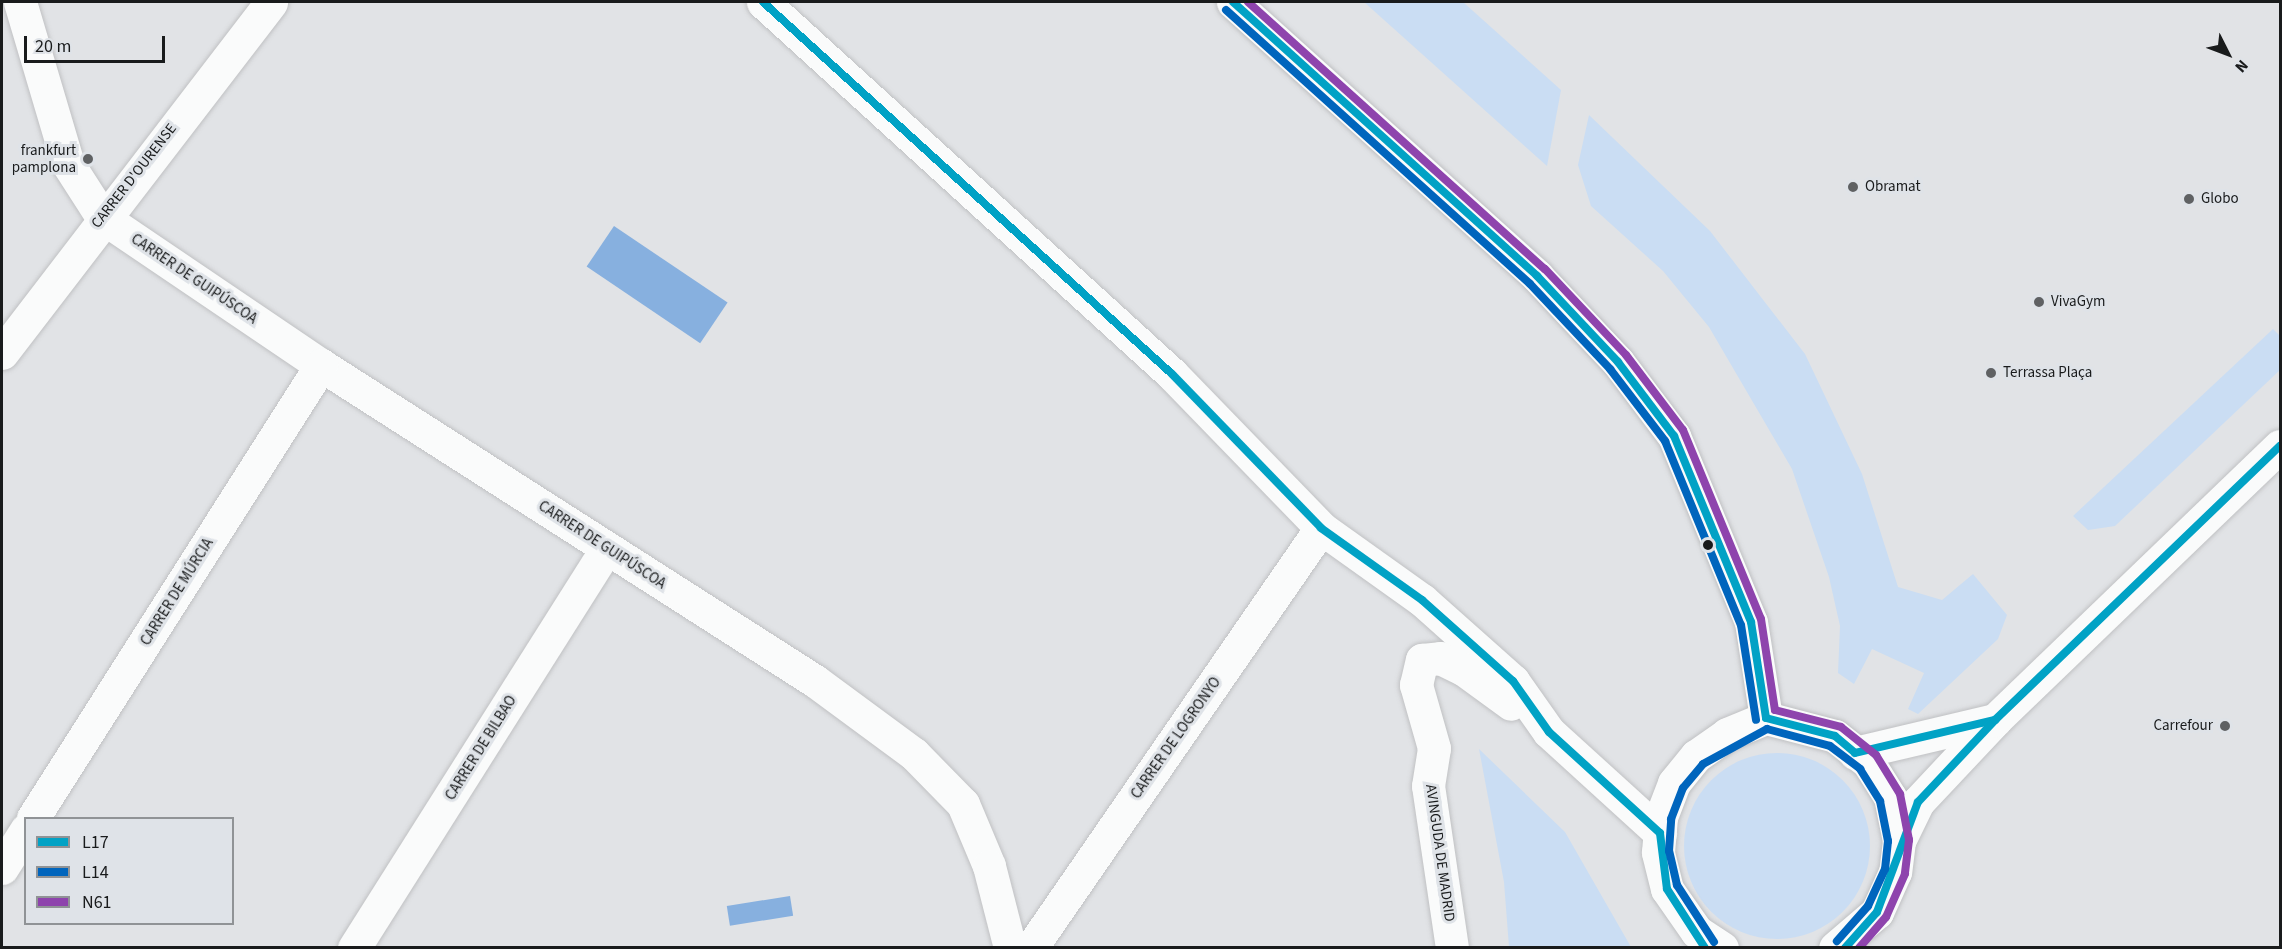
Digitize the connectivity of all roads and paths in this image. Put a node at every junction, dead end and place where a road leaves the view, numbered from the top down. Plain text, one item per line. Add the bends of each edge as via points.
1 (20, 2) edge
2 (271, 2) edge
3 (763, 2) edge
4 (1233, 2) edge
5 (102, 217) junction
6 (2, 353) edge
7 (321, 365) junction
8 (2280, 446) edge
9 (1321, 528) junction
10 (607, 548) junction
11 (1766, 718) junction
12 (1995, 720) junction
13 (1549, 732) junction
14 (1855, 753) junction
15 (34, 817) edge
16 (24, 833) edge
17 (1660, 833) junction
18 (1899, 841) junction
19 (2, 868) edge
20 (1708, 942) edge
21 (1842, 945) edge
22 (354, 948) edge
23 (1010, 948) edge
24 (1031, 948) edge
25 (1452, 948) edge

1 - 5 street via 68,164
2 - 5 street, CARRER D'OURENSE
3 - 9 street, AVINGUDA DE MADRID via 1172,374
4 - 11 street via 1537,276 1618,362 1674,436 1751,622
5 - 6 street, CARRER D'OURENSE
5 - 7 street, CARRER DE GUIPÚSCOA
7 - 10 street, CARRER DE GUIPÚSCOA
7 - 15 street, CARRER DE MÚRCIA
8 - 12 street
9 - 13 street, AVINGUDA DE MADRID via 1422,600 1513,681
9 - 24 street, CARRER DE LOGRONYO
10 - 22 street, CARRER DE BILBAO
10 - 23 street, CARRER DE GUIPÚSCOA via 815,681 914,753 963,804 989,866
11 - 14 street via 1835,736
11 - 17 street via 1727,734 1696,756 1674,783
12 - 14 street
12 - 18 street via 1918,802
13 - 17 street, AVINGUDA DE MADRID
13 - 25 street, AVINGUDA DE MADRID via 1463,669 1440,658 1422,660 1416,685 1434,748 1428,786
14 - 18 street via 1868,762 1890,797
16 - 19 street
17 - 20 street via 1667,889
18 - 21 street via 1895,872 1877,912

